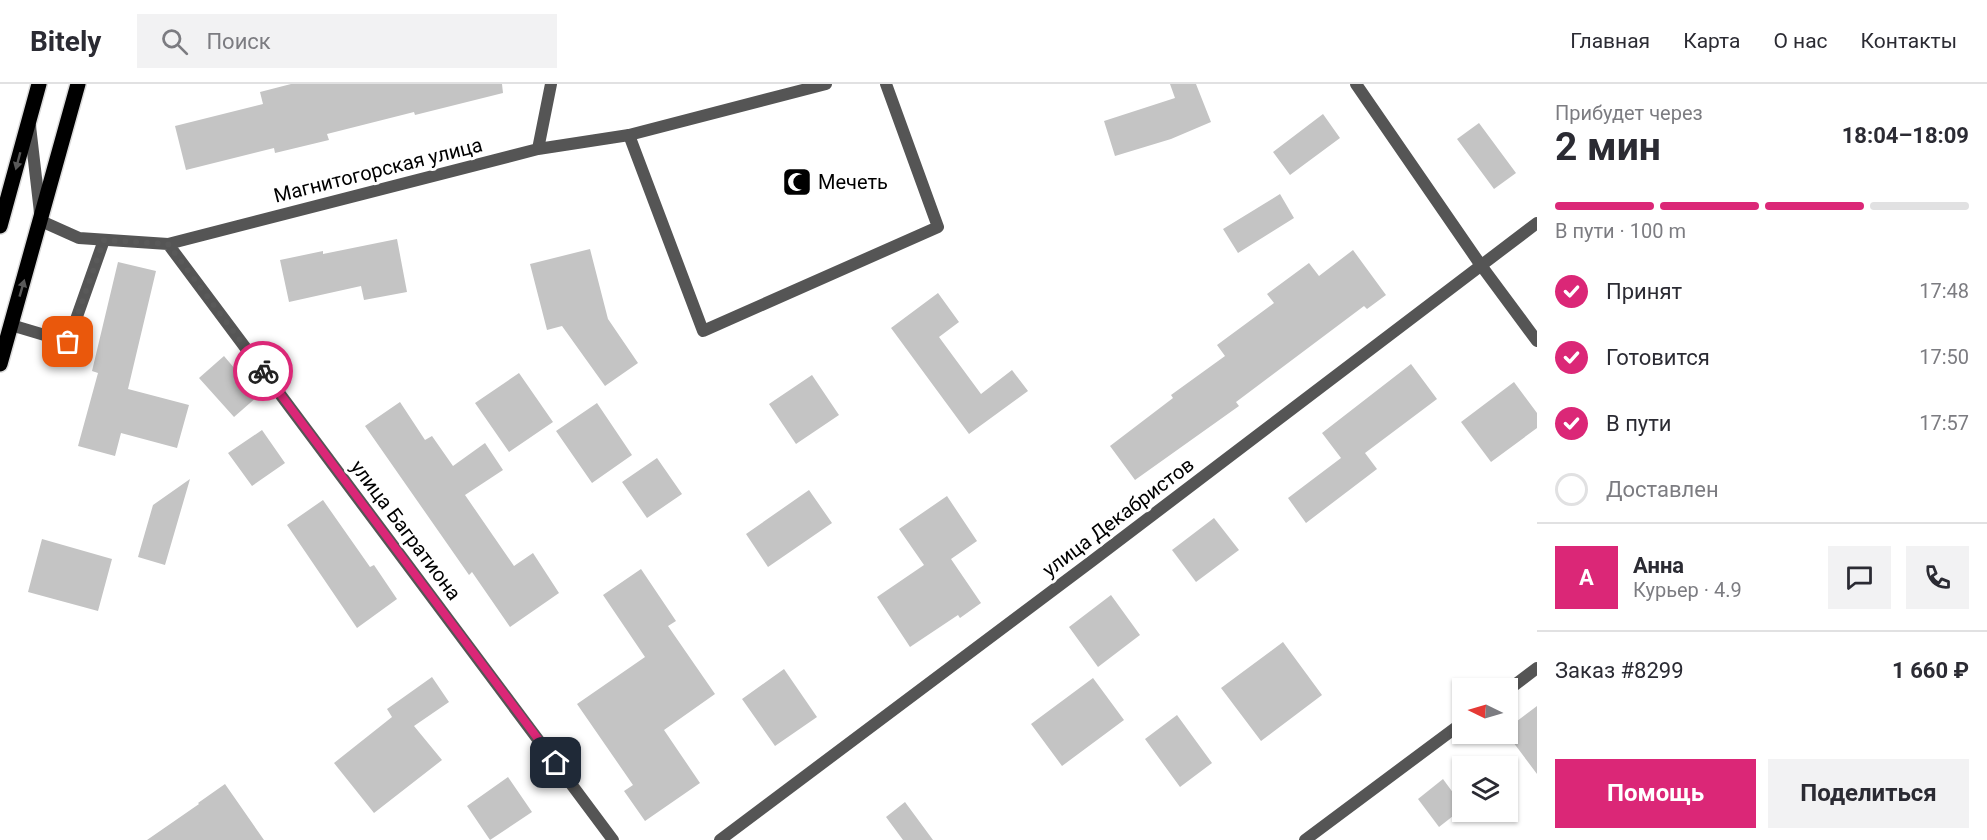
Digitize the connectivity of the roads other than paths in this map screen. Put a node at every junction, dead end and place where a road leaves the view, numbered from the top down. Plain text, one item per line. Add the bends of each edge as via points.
1 (39, 84) edge
2 (78, 84) edge
3 (551, 84) edge
4 (826, 84) edge
5 (886, 84) edge
6 (1356, 84) edge
7 (29, 118) junction
8 (629, 135) junction
9 (538, 149) junction
10 (41, 221) junction
11 (1537, 223) edge
12 (0, 226) edge
13 (104, 240) junction
14 (168, 244) junction
15 (1480, 264) junction
16 (11, 325) junction
17 (1537, 341) edge
18 (0, 364) edge
19 (1537, 668) edge
20 (1518, 682) edge
21 (1452, 730) edge
22 (613, 840) edge
23 (720, 840) edge
24 (1305, 840) edge

1 - 7 main road
2 - 10 main road
3 - 9 street
4 - 8 street, Магнитогорская улица
5 - 8 street via 938,227 703,331
6 - 15 street
7 - 10 street
7 -> 12 main road
8 - 9 street, Магнитогорская улица
9 - 14 street, Магнитогорская улица
10 - 13 street, Магнитогорская улица via 79,238
16 -> 10 main road
11 - 15 street, улица Декабристов
13 - 14 street, Магнитогорская улица
13 - 16 street via 68,342
14 - 22 street, улица Багратиона
15 - 17 street
15 - 23 street, улица Декабристов
16 - 18 main road
19 - 20 street
21 - 24 street

